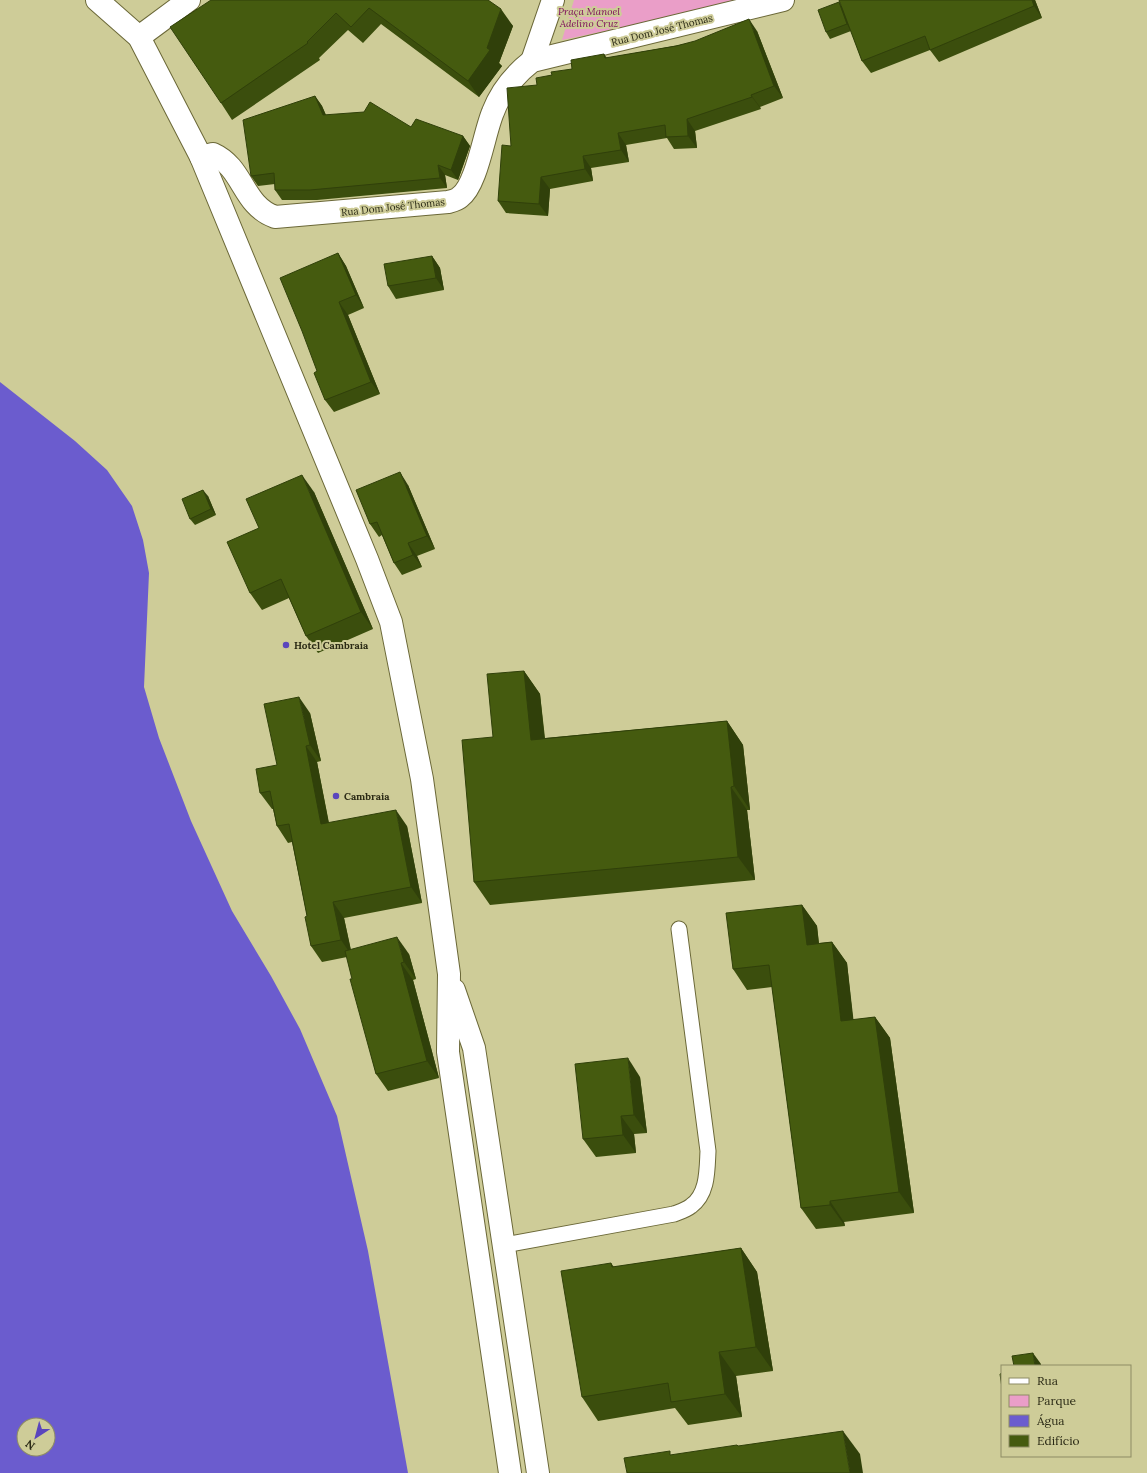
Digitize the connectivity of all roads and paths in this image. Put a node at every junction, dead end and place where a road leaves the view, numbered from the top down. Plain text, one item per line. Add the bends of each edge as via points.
1 (97, 0) edge
2 (189, 0) edge
3 (553, 0) edge
4 (783, 0) edge
5 (139, 37) junction
6 (532, 61) junction
7 (201, 157) junction
8 (679, 929) dead end
9 (449, 974) junction
10 (504, 1245) junction
11 (510, 1473) edge
12 (538, 1473) edge

1 - 5 main road
2 - 5 main road
3 - 6 main road
4 - 6 main road, Rua Dom José Thomas
5 - 7 main road
6 - 7 main road, Rua Dom José Thomas via 513,77 498,100 487,126 468,190 460,198 448,202 275,217 257,207 227,162 213,154
7 - 9 main road via 391,622 422,779
8 - 10 lane via 708,1151 707,1177 701,1194 691,1206 674,1214
9 - 10 main road via 474,1048
9 - 11 main road via 448,1052
10 - 12 main road

